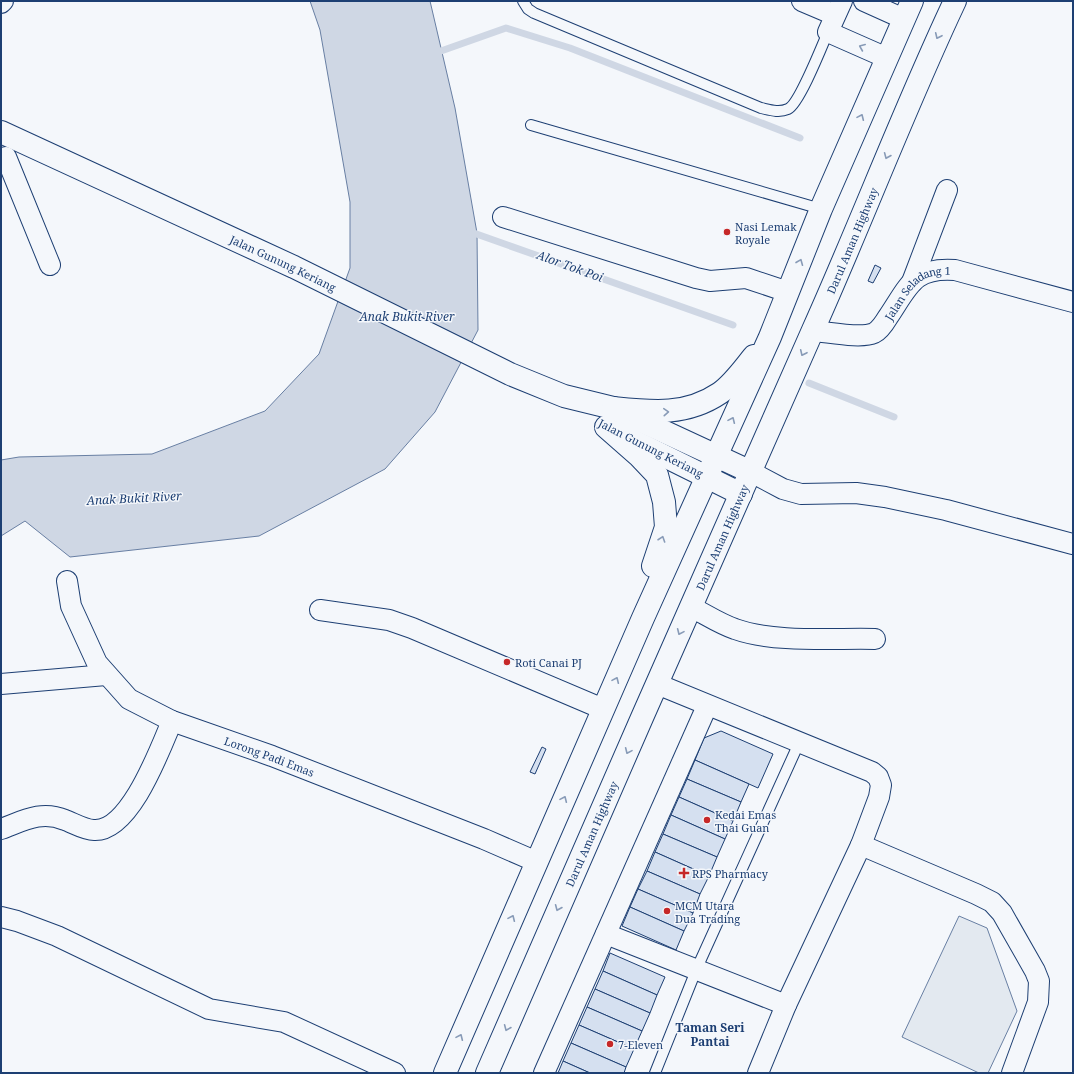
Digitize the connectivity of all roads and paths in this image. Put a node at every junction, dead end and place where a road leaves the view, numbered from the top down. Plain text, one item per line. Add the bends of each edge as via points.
1 (523, 1) edge
2 (802, 1) edge
3 (864, 1) edge
4 (955, 1) edge
5 (908, 10) edge
6 (835, 16) edge
7 (887, 58) junction
8 (532, 125) dead end
9 (7, 148) edge
10 (947, 190) dead end
11 (821, 209) junction
12 (503, 217) dead end
13 (50, 265) dead end
14 (912, 282) junction
15 (788, 292) junction
16 (1073, 302) edge
17 (813, 331) junction
18 (770, 337) junction
19 (610, 417) junction
20 (716, 456) junction
21 (751, 472) junction
22 (707, 477) junction
23 (741, 494) junction
24 (1073, 544) edge
25 (67, 581) dead end
26 (691, 607) junction
27 (320, 610) dead end
28 (643, 618) junction
29 (875, 639) dead end
30 (106, 675) junction
31 (1, 684) edge
32 (657, 684) junction
33 (707, 706) junction
34 (603, 709) junction
35 (172, 721) junction
36 (799, 743) junction
37 (1, 829) edge
38 (861, 845) junction
39 (536, 862) junction
40 (1, 917) edge
41 (606, 934) junction
42 (697, 968) junction
43 (786, 1005) junction
44 (395, 1073) edge
45 (445, 1073) edge
46 (487, 1073) edge
47 (544, 1073) edge
48 (655, 1073) edge
49 (758, 1073) edge
50 (1012, 1073) edge

1 - 6 lane via 534,13 761,108 777,111 790,109 798,100
2 - 6 street
3 - 5 street
4 -> 17 main road, Darul Aman Highway via 930,54
5 - 7 main road
7 -> 6 street
11 -> 7 main road
8 - 11 lane
9 - 13 street
9 - 19 main road, Jalan Gunung Keriang via 294,267 510,374
10 - 14 street
15 -> 11 main road
12 - 15 street via 710,282 746,278
14 - 16 street, Jalan Seladang 1 via 925,272 939,269 955,270
14 - 17 street, Jalan Seladang 1 via 884,324 874,333 861,335
15 - 18 main road
17 -> 21 main road, Darul Aman Highway
19 -> 18 main road via 677,411 700,403 721,392
20 -> 18 main road
19 - 20 main road, Jalan Gunung Keriang
19 - 22 main road, Jalan Gunung Keriang
28 -> 19 main road via 649,581 666,527 664,502 657,475 639,456
20 - 21 main road, Jalan Gunung Keriang
20 - 22 main road
21 - 23 main road, Darul Aman Highway
21 - 24 street via 782,489 801,494 856,493 885,497 946,510
22 - 23 main road, Jalan Gunung Keriang
22 - 28 main road
23 - 26 main road, Darul Aman Highway
25 - 30 street, Lorong Padi Emas via 71,606 97,663
26 - 29 street via 735,629 760,635 783,638
26 -> 32 main road, Darul Aman Highway
27 - 34 street via 376,618 412,628
34 -> 28 main road
30 - 31 street
30 - 35 street, Lorong Padi Emas via 129,699
32 - 33 street
32 -> 46 main road, Darul Aman Highway
33 - 36 street
33 - 41 street
39 -> 34 main road
35 - 37 street via 131,806 118,821 106,829 93,831 60,818 44,815 28,818
35 - 39 street, Lorong Padi Emas via 272,756
36 - 38 street via 872,772 878,777 881,785 879,797
36 - 42 lane
38 - 43 street
38 - 50 street via 976,894 992,902 1002,914 1035,971 1040,993
45 -> 39 main road
40 - 44 street via 17,920 57,936 209,1009 284,1022
41 - 42 street
41 - 47 street
42 - 43 street
42 - 48 lane
43 - 49 street

